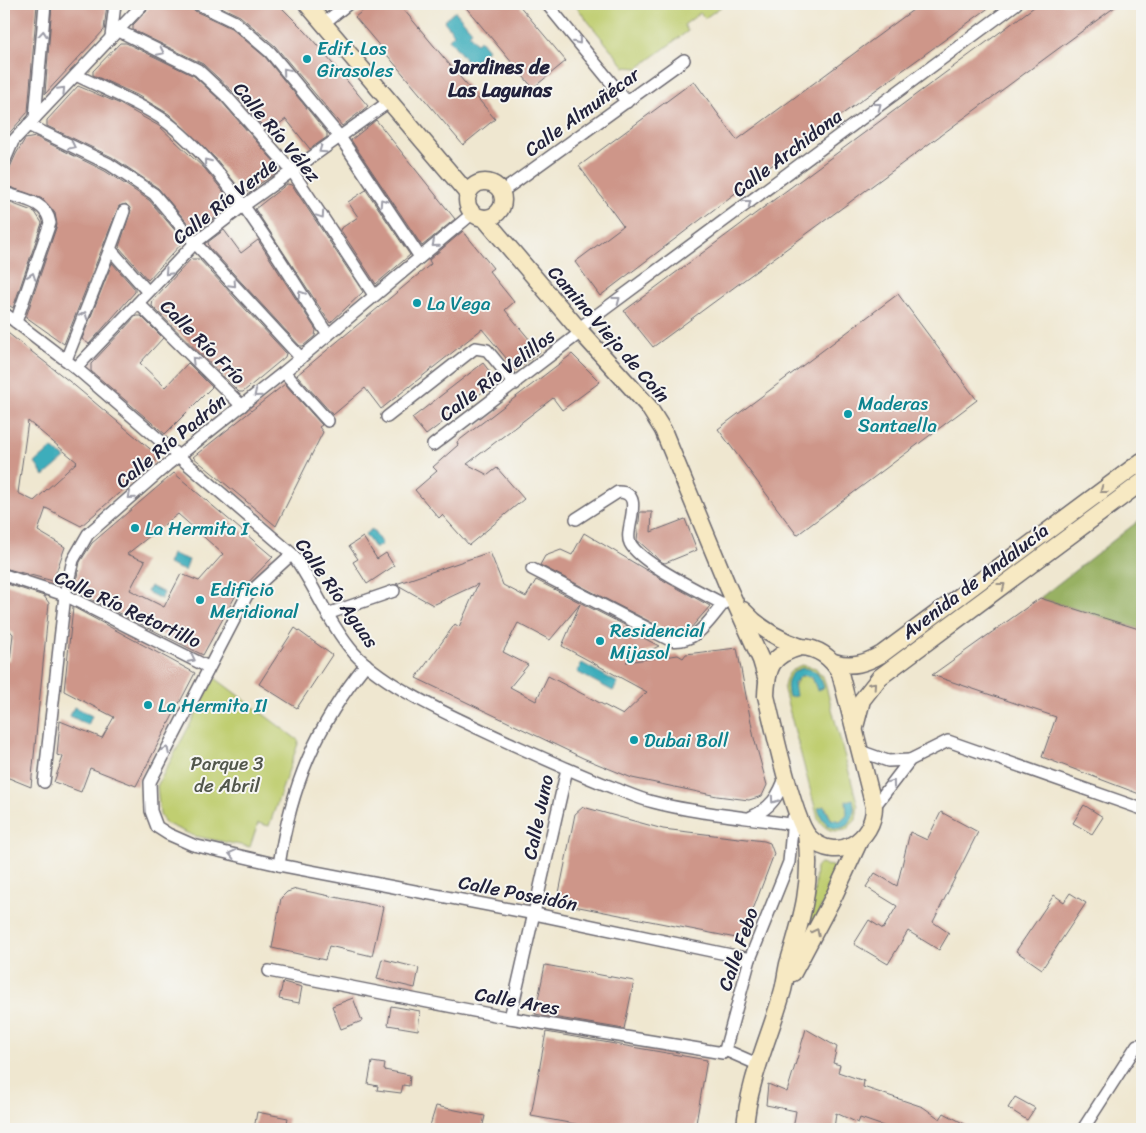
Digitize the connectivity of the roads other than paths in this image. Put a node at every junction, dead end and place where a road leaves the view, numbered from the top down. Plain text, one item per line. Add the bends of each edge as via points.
1 (45, 4) edge
2 (115, 4) edge
3 (143, 4) edge
4 (198, 4) edge
5 (307, 4) edge
6 (348, 4) edge
7 (546, 4) edge
8 (1016, 4) edge
9 (324, 23) junction
10 (114, 34) junction
11 (684, 60) dead end
12 (76, 75) junction
13 (390, 101) junction
14 (626, 102) junction
15 (32, 121) junction
16 (340, 137) junction
17 (4, 162) edge
18 (292, 171) junction
19 (500, 192) junction
20 (4, 193) edge
21 (468, 194) junction
22 (243, 206) junction
23 (124, 211) dead end
24 (479, 216) junction
25 (195, 243) junction
26 (110, 249) junction
27 (420, 257) junction
28 (148, 292) junction
29 (374, 295) junction
30 (138, 302) junction
31 (4, 313) edge
32 (16, 322) junction
33 (580, 331) junction
34 (328, 335) junction
35 (301, 358) junction
36 (66, 360) junction
37 (76, 368) junction
38 (284, 372) junction
39 (515, 384) junction
40 (242, 406) junction
41 (387, 417) dead end
42 (328, 421) dead end
43 (433, 446) dead end
44 (178, 456) junction
45 (1142, 461) edge
46 (1142, 482) edge
47 (576, 519) dead end
48 (292, 554) junction
49 (532, 569) dead end
50 (4, 575) edge
51 (394, 590) dead end
52 (65, 595) junction
53 (728, 601) junction
54 (327, 614) junction
55 (800, 647) junction
56 (834, 662) junction
57 (366, 664) junction
58 (208, 667) junction
59 (766, 678) junction
60 (854, 729) junction
61 (860, 751) junction
62 (910, 760) junction
63 (567, 769) junction
64 (786, 774) junction
65 (44, 782) dead end
66 (874, 807) junction
67 (1142, 809) edge
68 (751, 817) junction
69 (803, 830) junction
70 (859, 842) junction
71 (789, 862) junction
72 (279, 865) junction
73 (536, 914) junction
74 (750, 959) junction
75 (269, 971) dead end
76 (783, 990) junction
77 (510, 1018) junction
78 (1137, 1045) dead end
79 (726, 1050) junction
80 (757, 1064) junction
81 (745, 1129) edge
82 (1082, 1129) edge

15 -> 1 street
2 - 10 street
3 - 10 street
16 -> 4 street via 270,52 235,22
5 - 9 street
6 - 9 street
7 -> 14 street
33 -> 8 street, Calle Archidona
9 - 13 street
10 - 12 street
10 -> 18 street, Calle Río Vélez via 198,70 226,96
11 - 14 street, Calle Almuñécar
15 -> 12 street
22 -> 12 street via 192,143 163,119
13 - 16 street, Calle Río Verde
13 - 21 street
14 - 19 street, Calle Almuñécar
15 - 17 street via 13,141
15 -> 25 street via 109,164 154,194
16 -> 18 street, Calle Río Verde
27 -> 16 street
18 - 22 street, Calle Río Verde
18 -> 29 street, Calle Río Vélez
19 - 21 street via 492,184 482,183
19 - 24 street via 502,202 498,211 494,215
32 -> 20 street via 50,223 44,207
21 - 24 street via 467,203
22 - 25 street, Calle Río Verde
34 -> 22 street
23 - 26 street
24 -> 27 street, Calle Río Padrón
24 - 33 street, Camino Viejo de Coín
25 -> 28 street, Calle Río Verde
25 -> 35 street
26 - 28 street
36 -> 26 street
27 - 29 street, Calle Río Padrón
28 - 30 street, Calle Río Verde
29 - 34 street, Calle Río Padrón
30 - 37 street, Calle Río Verde
40 -> 30 street, Calle Río Frío
31 - 32 street, Calle Río Aguas
32 - 36 street, Calle Río Aguas
33 - 39 street, Calle Río Velillos
33 - 53 street, Camino Viejo de Coín via 648,406 663,430
34 - 35 street, Calle Río Padrón
35 - 38 street, Calle Río Padrón
36 - 37 street, Calle Río Aguas
37 - 44 street, Calle Río Aguas
38 -> 40 street, Calle Río Padrón
38 - 42 street
39 - 41 street via 487,350 475,348
39 - 43 street, Calle Río Velillos
40 - 44 street, Calle Río Padrón
44 - 48 street, Calle Río Aguas
44 -> 52 street, Calle Río Padrón via 88,534 73,560
45 -> 56 street, Avenida de Andalucía via 882,654 851,666
60 -> 46 street, Avenida de Andalucía via 862,700 880,677
47 - 53 street via 618,492 628,494 634,506 630,544 642,558
48 - 54 street, Calle Río Aguas via 307,574
48 - 58 street via 247,595
49 - 53 street via 670,640 680,642 701,630
50 - 52 street, Calle Río Retortillo
51 - 54 street
52 -> 58 street, Calle Río Retortillo
52 - 65 street, Calle Río Padrón
53 - 55 street, Camino Viejo de Coín via 762,628
53 - 59 street, Camino Viejo de Coín via 761,660
54 - 57 street, Calle Río Aguas via 343,639
55 - 56 street, Camino Viejo de Coín via 812,648
55 - 59 street via 777,657
56 - 60 street via 840,673
57 - 63 street, Calle Río Aguas via 459,719
57 - 72 street via 327,718 309,754 289,811
72 -> 58 street, Calle Poseidón via 193,845 157,827 150,782
59 - 64 street, Camino Viejo de Coín via 766,696
60 - 61 street
61 - 62 street via 888,761
61 - 66 street
66 -> 62 street
62 - 67 street via 948,741
63 - 68 street, Calle Río Aguas via 651,802 698,812
63 - 73 street, Calle Juno
64 -> 68 street via 776,799
64 - 69 street, Camino Viejo de Coín
66 - 70 street via 871,828
68 - 69 street, Calle Río Aguas
69 - 70 street via 837,849
69 - 71 street, Calle Febo
69 - 71 street, Calle Febo via 799,852
69 - 76 street via 809,878
76 -> 70 street via 810,945
71 - 74 street, Calle Febo
72 - 73 street, Calle Poseidón
73 - 74 street, Calle Poseidón
73 - 77 street, Calle Juno
74 - 79 street, Calle Febo
75 - 77 street, Calle Ares
76 - 80 street
77 - 79 street, Calle Ares via 722,1053
78 - 82 street
79 - 80 street, Calle Ares
80 - 81 street

